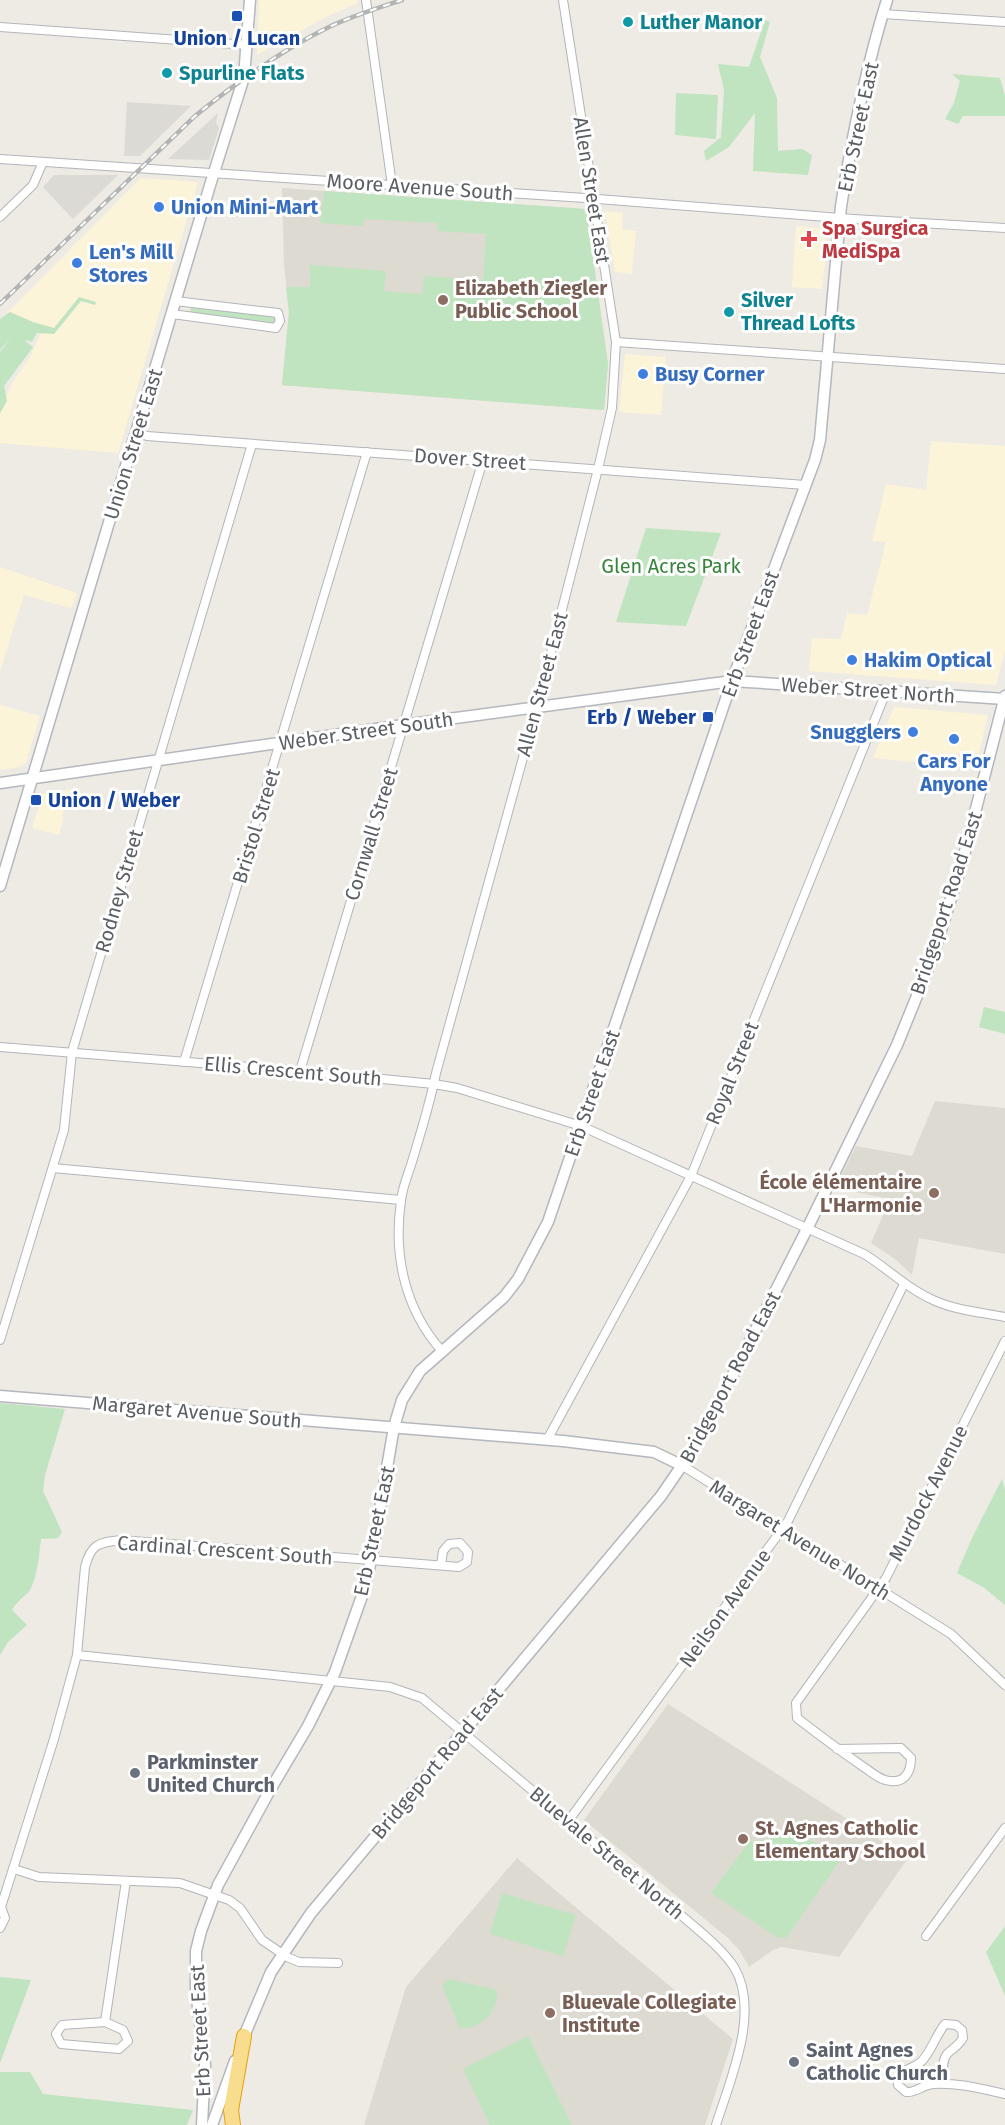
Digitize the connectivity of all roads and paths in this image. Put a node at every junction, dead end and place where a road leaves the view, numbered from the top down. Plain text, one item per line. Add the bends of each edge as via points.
1 (250, 0) edge
2 (366, 0) edge
3 (563, 0) edge
4 (887, 0) edge
5 (883, 14) junction
6 (1005, 22) edge
7 (0, 27) edge
8 (248, 45) junction
9 (0, 159) edge
10 (43, 162) junction
11 (214, 173) junction
12 (392, 185) junction
13 (593, 199) junction
14 (0, 217) edge
15 (840, 217) junction
16 (1005, 228) edge
17 (176, 301) junction
18 (172, 314) junction
19 (616, 342) junction
20 (828, 356) junction
21 (1005, 369) edge
22 (136, 433) junction
23 (252, 444) junction
24 (367, 452) junction
25 (483, 460) junction
26 (598, 468) junction
27 (805, 485) junction
28 (732, 681) junction
29 (886, 692) junction
30 (1005, 698) edge
31 (537, 707) junction
32 (403, 725) junction
33 (281, 743) junction
34 (158, 760) junction
35 (32, 779) junction
36 (0, 783) edge
37 (0, 886) edge
38 (0, 1047) edge
39 (72, 1052) junction
40 (184, 1062) junction
41 (300, 1071) junction
42 (434, 1084) junction
43 (581, 1126) junction
44 (53, 1168) junction
45 (691, 1176) junction
46 (401, 1200) junction
47 (807, 1229) junction
48 (904, 1284) junction
49 (1005, 1317) edge
50 (0, 1340) edge
51 (1005, 1341) edge
52 (441, 1350) junction
53 (0, 1396) edge
54 (394, 1427) junction
55 (547, 1440) junction
56 (683, 1466) junction
57 (783, 1528) junction
58 (371, 1561) junction
59 (441, 1565) dead end
60 (879, 1589) junction
61 (77, 1655) junction
62 (332, 1681) junction
63 (1005, 1685) edge
64 (464, 1732) junction
65 (837, 1749) junction
66 (569, 1820) junction
67 (1005, 1828) edge
68 (14, 1869) junction
69 (126, 1881) junction
70 (214, 1894) junction
71 (0, 1907) edge
72 (0, 1928) edge
73 (926, 1936) dead end
74 (282, 1954) junction
75 (338, 1963) dead end
76 (105, 2022) junction
77 (244, 2036) junction
78 (944, 2084) junction
79 (1005, 2094) edge
80 (202, 2125) edge
81 (212, 2125) edge
82 (233, 2125) edge
83 (716, 2125) edge

1 - 8 main road, Union Street East
2 - 12 street
3 - 13 street, Allen Street East
4 - 5 main road, Erb Street East
5 - 6 street
5 - 15 main road, Erb Street East via 858,114
7 - 8 street
8 - 11 main road, Union Street East via 244,77
9 - 10 street, Moore Avenue South
10 - 11 street, Moore Avenue South
10 - 14 street via 33,185
11 - 12 street, Moore Avenue South
11 - 17 main road, Union Street East
12 - 13 street, Moore Avenue South
13 - 15 street, Moore Avenue South
13 - 19 street, Allen Street East
15 - 16 street, Moore Avenue South
15 - 20 main road, Erb Street East
17 - 18 main road, Union Street East
17 - 18 street via 278,313 280,321 276,328
18 - 22 main road, Union Street East
19 - 20 street
19 - 26 street, Allen Street East via 612,408
20 - 21 street
20 - 27 main road, Erb Street East via 820,440
22 - 23 street, Dover Street
22 - 35 main road, Union Street East
23 - 24 street, Dover Street
23 - 34 street, Rodney Street
24 - 25 street, Dover Street
24 - 33 street, Bristol Street
25 - 26 street, Dover Street
25 - 32 street, Cornwall Street
26 - 27 street, Dover Street
26 - 31 street, Allen Street East
27 - 28 main road, Erb Street East
28 - 29 main road, Weber Street North
28 - 31 main road, Weber Street South
28 - 43 main road, Erb Street East
29 - 30 main road, Weber Street North
29 - 45 street, Royal Street
30 - 47 main road, Bridgeport Road East via 962,864 932,959 897,1046
31 - 32 main road, Weber Street South
31 - 42 street, Allen Street East
32 - 33 main road, Weber Street South
32 - 41 street, Cornwall Street
33 - 34 main road, Weber Street South
33 - 40 street, Bristol Street
34 - 35 main road, Weber Street South
34 - 39 street, Rodney Street
35 - 36 main road, Weber Street South
35 - 37 main road, Union Street East
38 - 39 street, Ellis Crescent South
39 - 40 street, Ellis Crescent South
39 - 44 street, Rodney Street via 64,1130
40 - 41 street, Ellis Crescent South
41 - 42 street, Ellis Crescent South
42 - 43 street, Ellis Crescent South
42 - 46 street, Allen Street East
43 - 45 street, Ellis Crescent South
43 - 52 main road, Erb Street East via 548,1222 518,1279 487,1313
44 - 46 street
44 - 50 street, Rodney Street
45 - 47 street, Ellis Crescent South
45 - 55 street, Royal Street
46 - 52 street, Allen Street East via 399,1254 405,1287 418,1317
47 - 48 street, Ellis Crescent South via 864,1254
47 - 56 main road, Bridgeport Road East
48 - 49 street, Ellis Crescent South via 951,1307
48 - 57 street, Neilson Avenue
51 - 60 street, Murdock Avenue
52 - 54 main road, Erb Street East via 411,1383
53 - 54 main road, Margaret Avenue South
54 - 55 main road, Margaret Avenue North
54 - 58 main road, Erb Street East
55 - 56 main road, Margaret Avenue North via 654,1452
56 - 57 street, Margaret Avenue North
56 - 64 main road, Bridgeport Road East
57 - 60 street, Margaret Avenue North
57 - 66 street, Neilson Avenue
58 - 59 street
58 - 61 street, Cardinal Crescent South via 120,1540 100,1542 88,1555 85,1567
58 - 62 main road, Erb Street East
60 - 63 street, Margaret Avenue North via 951,1634
60 - 65 street, Murdock Avenue via 796,1703 797,1718
61 - 62 street, Bluevale Street North
61 - 68 street, Cardinal Crescent South
62 - 64 street, Bluevale Street North via 390,1687 422,1698
62 - 70 main road, Erb Street East
64 - 66 street, Bluevale Street North
64 - 74 main road, Bridgeport Road East via 311,1913
65 - 65 street, Murdock Avenue via 884,1780 907,1777 911,1768 911,1758 901,1748
66 - 83 street, Bluevale Street North via 713,1944 739,1978 744,2002 743,2032
67 - 73 street
68 - 69 street via 39,1876
68 - 71 street, Cardinal Crescent South
69 - 70 street via 180,1883
69 - 76 street
70 - 74 street via 240,1908 262,1940
70 - 80 main road, Erb Street East via 196,1951 196,1990 205,2065
71 - 72 street, Cardinal Crescent South via 5,1918
74 - 75 street via 299,1962
74 - 77 main road, Bridgeport Road East
76 - 76 street via 62,2025 56,2034 61,2044 119,2049 128,2042 123,2030
77 - 81 main road, Bridgeport Road East
77 - 82 highway via 231,2110
78 - 78 street via 946,2054 963,2038 963,2030 956,2025 945,2024 920,2063 903,2070 898,2077 898,2085 906,2092
78 - 79 street

